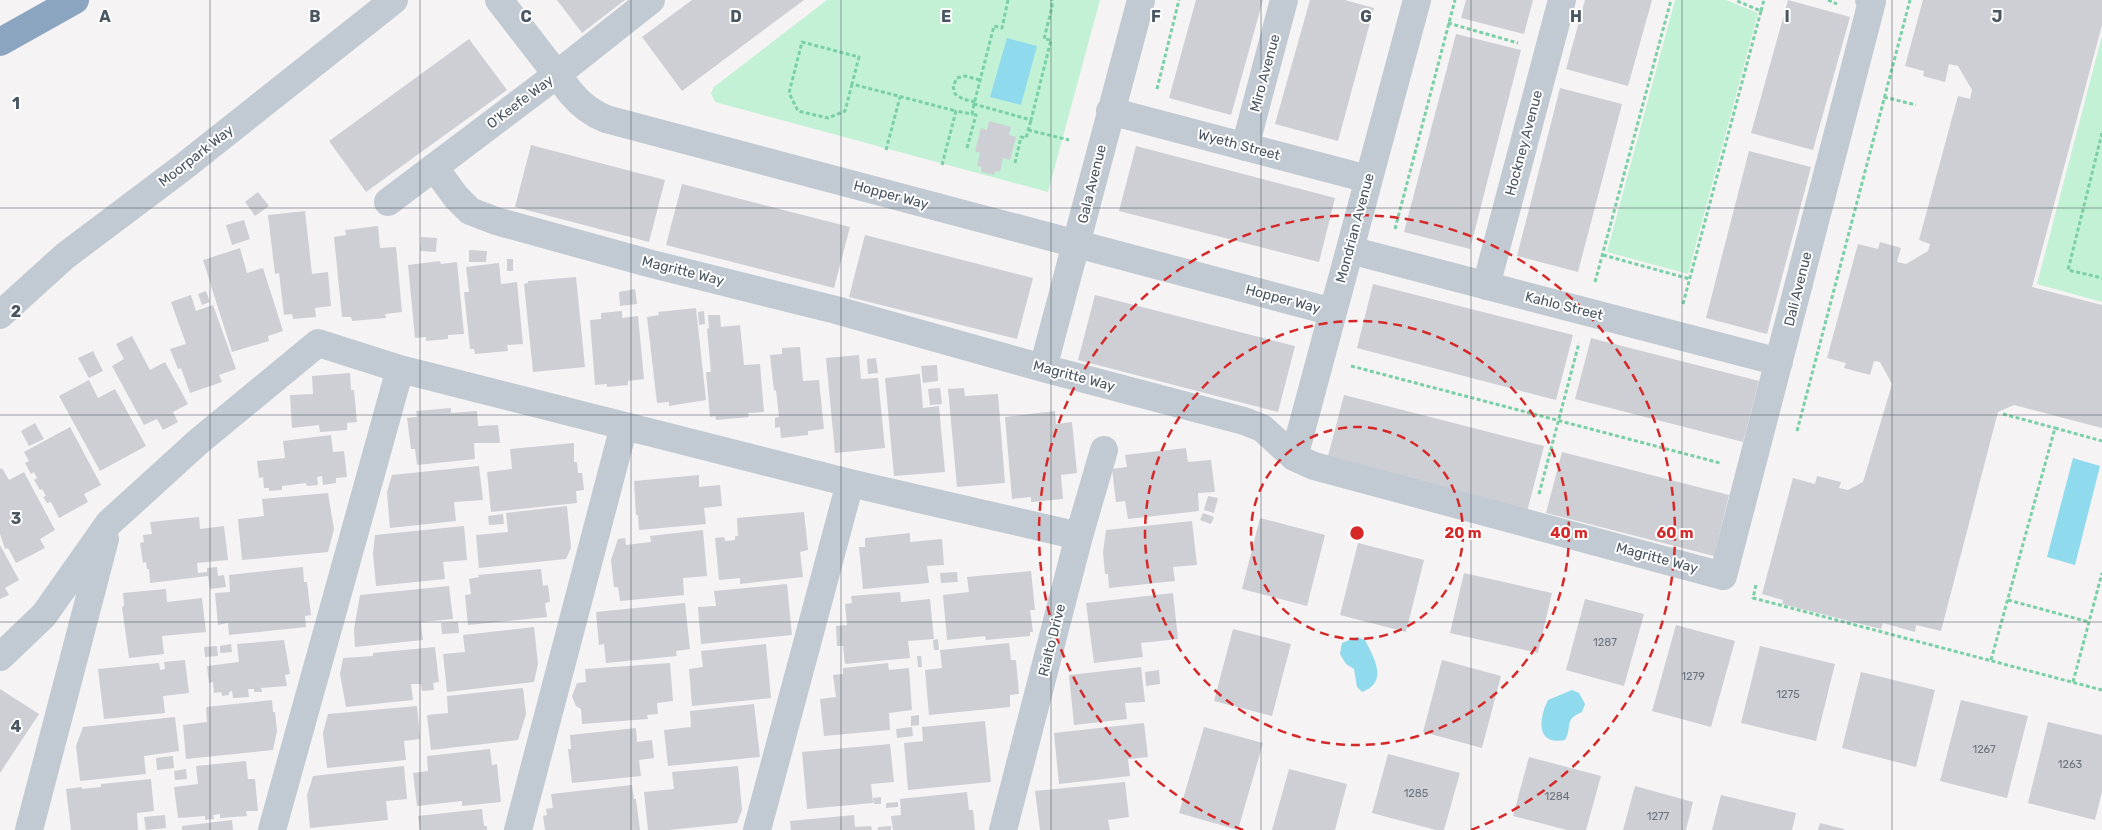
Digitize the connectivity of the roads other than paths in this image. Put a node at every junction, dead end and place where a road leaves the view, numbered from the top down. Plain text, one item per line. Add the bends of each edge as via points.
1 (75, 0) edge
2 (394, 0) edge
3 (499, 0) edge
4 (651, 0) edge
5 (1140, 0) edge
6 (1284, 0) edge
7 (1417, 0) edge
8 (1562, 0) edge
9 (1870, 1) edge
10 (0, 42) edge
11 (556, 76) junction
12 (1110, 111) junction
13 (1246, 147) junction
14 (434, 167) junction
15 (1368, 179) junction
16 (388, 202) dead end
17 (1076, 244) junction
18 (1350, 250) junction
19 (1486, 286) junction
20 (1333, 312) junction
21 (0, 316) edge
22 (1779, 362) junction
23 (1043, 368) junction
24 (400, 369) junction
25 (624, 426) junction
26 (1104, 450) dead end
27 (1294, 457) junction
28 (850, 483) junction
29 (109, 523) junction
30 (1079, 536) junction
31 (1723, 576) joint
32 (0, 657) edge
33 (30, 830) edge
34 (272, 830) edge
35 (518, 830) edge
36 (757, 830) edge
37 (1003, 830) edge

1 - 10 highway
2 - 21 street, Moorpark Way via 65,256
3 - 11 street, Hopper Way
4 - 11 street, O'Keefe Way
5 - 12 street, Gala Avenue
6 - 13 street, Miro Avenue
7 - 15 street, Mondrian Avenue
8 - 19 street, Hockney Avenue
9 - 22 street, Dali Avenue
11 - 14 street, O'Keefe Way
11 - 17 street, Hopper Way via 582,106 606,119
12 - 13 street, Wyeth Street
12 - 17 street, Gala Avenue
13 - 15 street, Wyeth Street
14 - 16 street, O'Keefe Way
14 - 23 street, Magritte Way via 470,211 496,221
15 - 18 street, Mondrian Avenue
17 - 20 street, Hopper Way
17 - 23 street, Gala Avenue
18 - 19 street, Kahlo Street
18 - 20 street, Mondrian Avenue
19 - 22 street, Kahlo Street
20 - 27 street, Mondrian Avenue
22 - 31 street, Dali Avenue
23 - 27 street, Magritte Way via 1244,420 1262,428
24 - 25 street
24 - 29 street via 318,343 198,442
24 - 34 street
25 - 28 street
25 - 35 street
26 - 30 street, Rialto Drive
27 - 31 street, Magritte Way via 1314,466
28 - 30 street
28 - 36 street
29 - 32 street via 44,615
29 - 33 street
30 - 37 street, Rialto Drive

